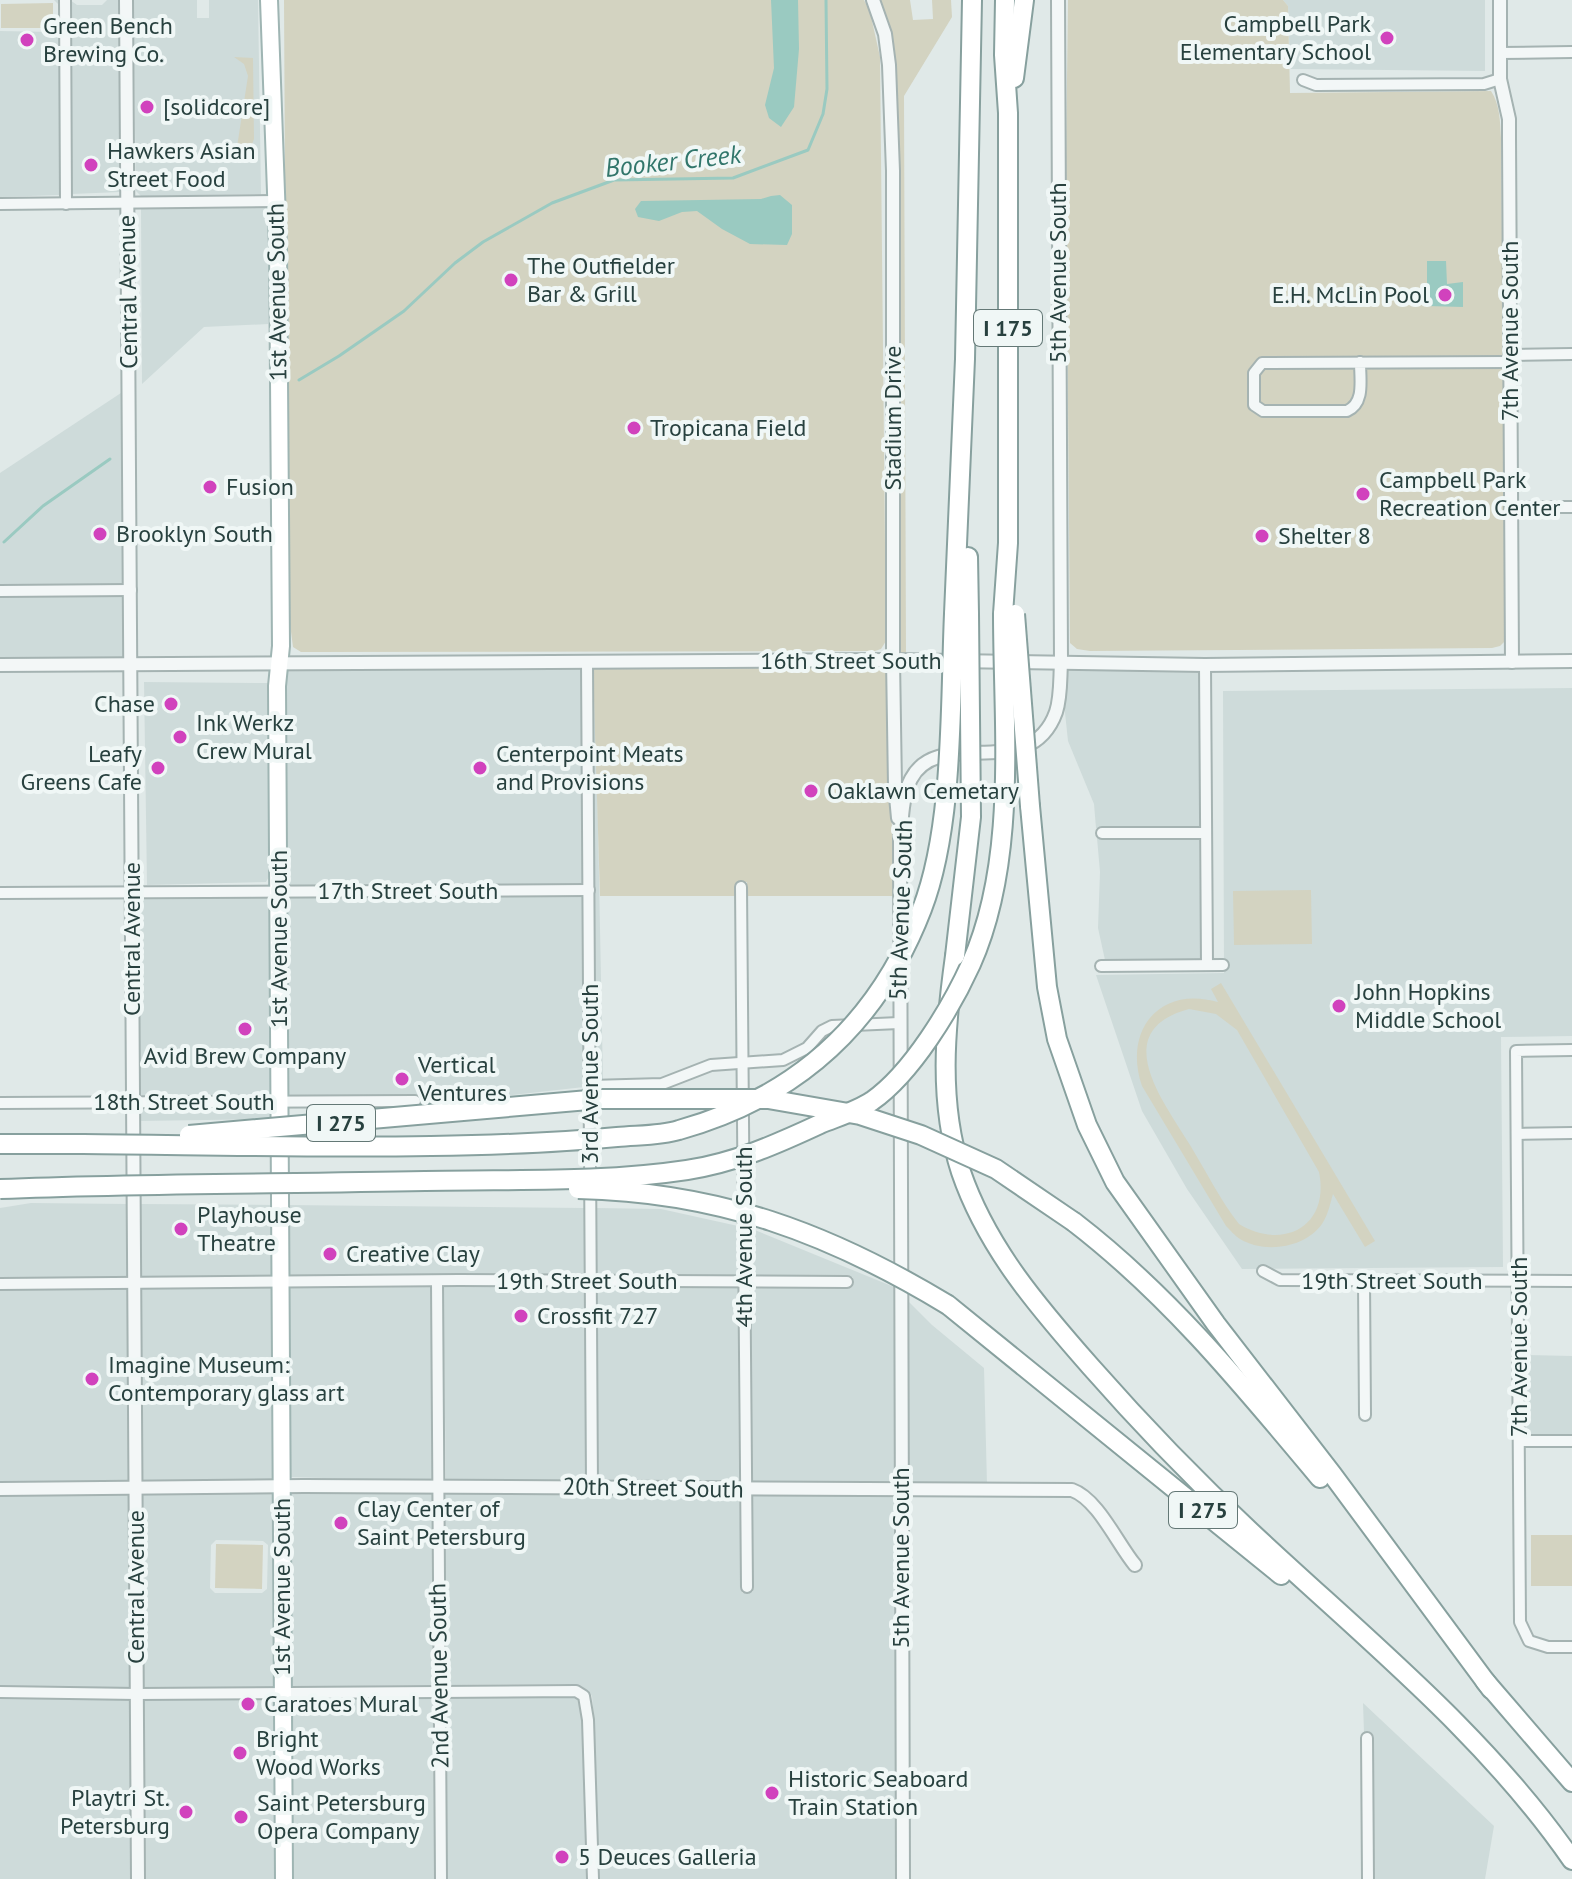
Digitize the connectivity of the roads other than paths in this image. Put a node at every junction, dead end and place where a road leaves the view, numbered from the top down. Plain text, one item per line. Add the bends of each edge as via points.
1 (65, 0) edge
2 (126, 0) edge
3 (269, 0) edge
4 (873, 0) edge
5 (972, 0) edge
6 (1005, 0) edge
7 (1024, 0) edge
8 (1058, 0) edge
9 (1500, 0) edge
10 (1572, 52) edge
11 (1500, 53) junction
12 (1500, 79) junction
13 (1303, 80) dead end
14 (1008, 113) junction
15 (276, 201) junction
16 (0, 204) edge
17 (66, 204) junction
18 (127, 204) junction
19 (1572, 354) edge
20 (1510, 358) junction
21 (1360, 362) junction
22 (1511, 507) junction
23 (1572, 507) edge
24 (131, 590) junction
25 (0, 591) edge
26 (961, 614) junction
27 (1009, 614) junction
28 (893, 660) junction
29 (1572, 661) edge
30 (587, 662) junction
31 (1512, 662) junction
32 (1061, 663) junction
33 (131, 664) junction
34 (280, 664) junction
35 (0, 665) edge
36 (1205, 665) junction
37 (1102, 833) dead end
38 (1205, 833) junction
39 (900, 839) junction
40 (741, 887) dead end
41 (589, 890) junction
42 (279, 891) junction
43 (132, 892) junction
44 (0, 893) edge
45 (1207, 965) junction
46 (1223, 965) dead end
47 (1101, 966) dead end
48 (899, 1023) junction
49 (1572, 1050) edge
50 (743, 1061) junction
51 (590, 1086) junction
52 (280, 1101) junction
53 (415, 1101) dead end
54 (133, 1102) junction
55 (0, 1103) edge
56 (1572, 1133) edge
57 (1517, 1134) junction
58 (0, 1144) edge
59 (83, 1144) junction
60 (348, 1183) junction
61 (0, 1189) edge
62 (1263, 1271) dead end
63 (591, 1281) junction
64 (744, 1281) junction
65 (1364, 1281) junction
66 (1519, 1281) junction
67 (1572, 1281) edge
68 (281, 1282) junction
69 (437, 1282) junction
70 (847, 1282) dead end
71 (134, 1283) junction
72 (0, 1284) edge
73 (1365, 1415) dead end
74 (1520, 1441) junction
75 (1572, 1441) edge
76 (282, 1486) junction
77 (438, 1486) junction
78 (592, 1486) junction
79 (136, 1488) junction
80 (901, 1488) junction
81 (0, 1489) edge
82 (745, 1489) junction
83 (1135, 1565) dead end
84 (747, 1587) dead end
85 (1572, 1647) edge
86 (1491, 1689) junction
87 (439, 1691) junction
88 (0, 1692) edge
89 (283, 1693) junction
90 (137, 1694) junction
91 (1454, 1721) junction
92 (1367, 1738) dead end
93 (1572, 1782) edge
94 (1572, 1860) edge
95 (138, 1879) edge
96 (284, 1879) edge
97 (441, 1879) edge
98 (593, 1879) edge
99 (903, 1879) edge
100 (1368, 1879) edge

1 - 17 street
2 - 18 street, Central Avenue
3 - 15 main road, 1st Avenue South
4 - 28 street, Stadium Drive via 889,65 892,155
5 - 26 highway, I 175
6 - 14 highway, I 175
7 - 14 highway
8 - 32 street, 5th Avenue South
9 - 11 street, 7th Avenue South
10 - 11 street
11 - 12 street, 7th Avenue South
12 - 13 street via 1484,84 1328,85
12 - 20 street, 7th Avenue South via 1509,119
14 - 27 highway, I 175
15 - 18 street
15 - 34 main road, 1st Avenue South
16 - 17 street
17 - 18 street
18 - 24 street, Central Avenue
19 - 20 street
20 - 21 street
20 - 22 street, 7th Avenue South
21 - 21 street via 1355,408 1263,411 1254,405 1254,373 1262,363
22 - 23 street
22 - 31 street, 7th Avenue South
24 - 25 street
24 - 33 street, Central Avenue
26 - 59 highway, bridge via 948,772 923,907 877,998 830,1050 797,1076 725,1114 676,1131 552,1144
26 - 91 highway, bridge via 971,817 947,1019 947,1109 961,1171 983,1223 1007,1265 1054,1325 1179,1462
27 - 60 highway, bridge via 1003,814 986,918 972,962 944,1017 911,1063 872,1101 752,1154 689,1170
27 - 86 highway, bridge via 1047,987 1057,1039 1087,1125 1115,1182 1216,1324
28 - 30 street, 16th Street South
28 - 32 street, 16th Street South
28 - 39 street, Stadium Drive
29 - 31 street, 16th Street South
30 - 34 street, 16th Street South
30 - 41 street, 3rd Avenue South
31 - 36 street, 16th Street South
32 - 36 street, 16th Street South
32 - 39 street, 5th Avenue South via 1056,711 1037,738 1011,751 942,754 921,765 907,790
33 - 34 street, 16th Street South
33 - 35 street, 16th Street South
33 - 43 street, Central Avenue
34 - 42 main road, 1st Avenue South
36 - 38 street
37 - 38 street
38 - 45 street
39 - 48 street, 5th Avenue South
40 - 50 street, 4th Avenue South
41 - 42 street, 17th Street South
41 - 51 street, 3rd Avenue South
42 - 43 street, 17th Street South
42 - 52 main road, 1st Avenue South
43 - 44 street, 17th Street South
43 - 54 street, Central Avenue
45 - 46 street
45 - 47 street
48 - 50 street via 832,1026 797,1055
48 - 80 street, 5th Avenue South
49 - 57 street, 7th Avenue South via 1516,1051
50 - 51 street via 711,1065 662,1084
50 - 64 street, 4th Avenue South
51 - 63 street, 3rd Avenue South
52 - 53 street, 18th Street South
52 - 54 street, 18th Street South
52 - 68 main road, 1st Avenue South
54 - 55 street, 18th Street South
54 - 71 street, Central Avenue
56 - 57 street
57 - 66 street, 7th Avenue South
58 - 59 highway, I 275
59 - 86 highway, I 275, bridge via 600,1099 768,1099 860,1115 921,1135 996,1169 1074,1222 1189,1325
60 - 61 highway, I 275, bridge
60 - 91 highway, I 275, bridge via 667,1195 771,1220 874,1262 948,1305
62 - 65 street, 19th Street South via 1280,1280
63 - 64 street, 19th Street South
63 - 69 street, 19th Street South
63 - 78 street, 3rd Avenue South
64 - 70 street, 19th Street South
64 - 82 street, 4th Avenue South
65 - 66 street, 19th Street South
65 - 73 street
66 - 67 street, 19th Street South
66 - 74 street, 7th Avenue South
68 - 69 street, 19th Street South
68 - 71 street, 19th Street South
68 - 76 main road, 1st Avenue South
69 - 77 street, 2nd Avenue South
71 - 72 street, 19th Street South
71 - 79 street, Central Avenue
74 - 75 street
74 - 85 street, 7th Avenue South via 1520,1622 1529,1641
76 - 77 street, 20th Street South
76 - 79 street, 20th Street South
76 - 89 main road, 1st Avenue South
77 - 78 street, 20th Street South
77 - 87 street, 2nd Avenue South
78 - 82 street, 20th Street South
79 - 81 street, 20th Street South
79 - 90 street, Central Avenue
80 - 82 street, 20th Street South
80 - 83 street, 20th Street South via 1072,1490 1084,1497
80 - 99 street, 5th Avenue South
82 - 84 street, 4th Avenue South
86 - 93 highway, I 275
87 - 89 street
87 - 97 street, 2nd Avenue South
87 - 98 street via 560,1690 584,1696
88 - 90 street
89 - 90 street
89 - 96 main road, 1st Avenue South
90 - 95 street, Central Avenue
91 - 94 highway, I 275 via 1540,1813
92 - 100 street

